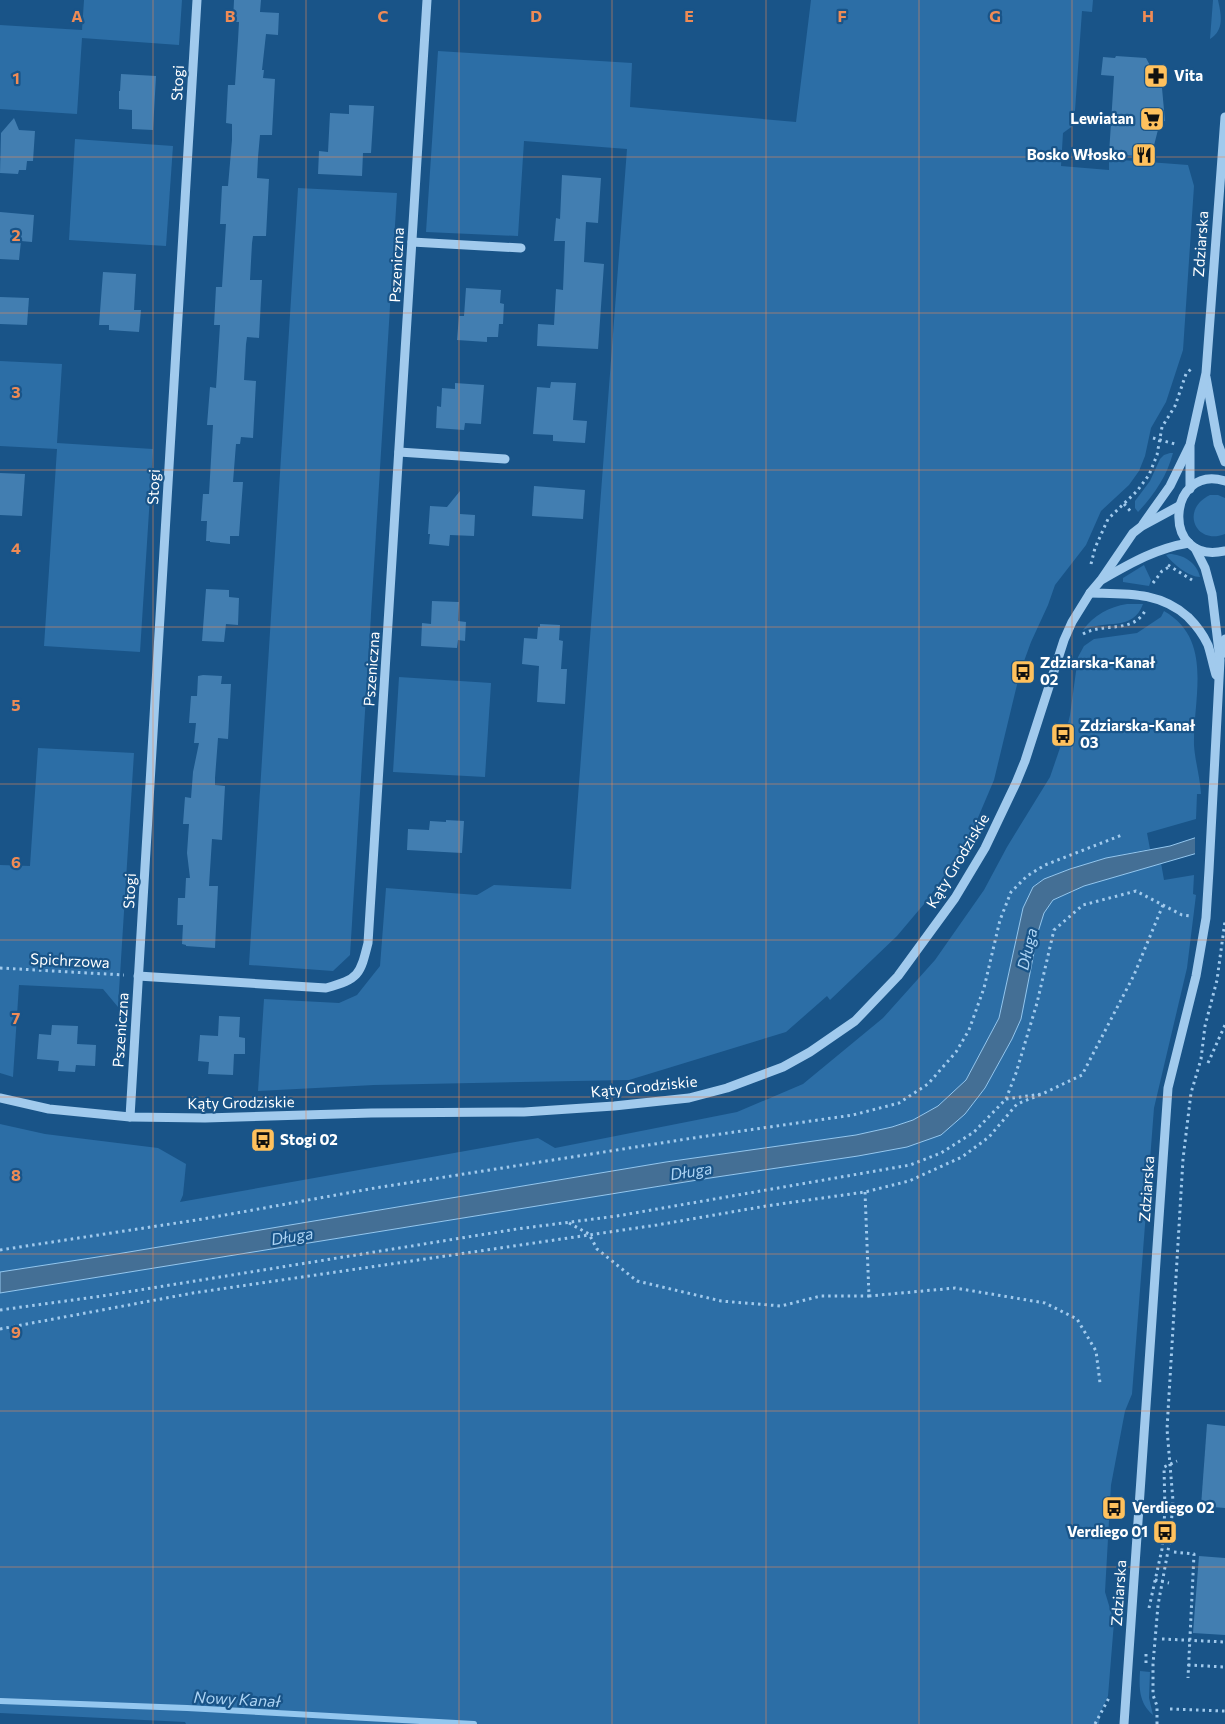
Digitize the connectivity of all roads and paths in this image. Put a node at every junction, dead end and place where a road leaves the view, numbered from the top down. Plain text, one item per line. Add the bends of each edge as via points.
1 (197, 0) edge
2 (426, 0) edge
3 (1225, 117) edge
4 (412, 242) junction
5 (521, 248) dead end
6 (1207, 355) junction
7 (1206, 373) junction
8 (1153, 438) dead end
9 (1160, 440) junction
10 (1175, 444) dead end
11 (1190, 445) junction
12 (399, 452) junction
13 (505, 459) dead end
14 (1225, 462) edge
15 (1225, 481) edge
16 (1190, 489) junction
17 (1124, 504) junction
18 (1179, 506) junction
19 (1134, 517) dead end
20 (1142, 526) junction
21 (1192, 545) junction
22 (1225, 551) edge
23 (1164, 562) dead end
24 (1169, 567) junction
25 (1091, 568) dead end
26 (1101, 580) junction
27 (1195, 581) dead end
28 (1152, 587) dead end
29 (1090, 593) junction
30 (1147, 605) dead end
31 (1225, 639) edge
32 (1064, 640) junction
33 (1220, 660) junction
34 (1218, 684) junction
35 (1163, 906) junction
36 (1206, 918) junction
37 (1225, 920) edge
38 (0, 968) edge
39 (138, 976) junction
40 (1225, 1025) edge
41 (1208, 1063) dead end
42 (1042, 1094) junction
43 (0, 1098) edge
44 (1006, 1099) junction
45 (130, 1117) junction
46 (865, 1192) junction
47 (568, 1222) junction
48 (589, 1234) junction
49 (869, 1296) junction
50 (0, 1310) edge
51 (0, 1329) edge
52 (1100, 1383) dead end
53 (1177, 1461) dead end
54 (1170, 1464) junction
55 (1174, 1552) dead end
56 (1155, 1580) junction
57 (1163, 1582) junction
58 (1169, 1582) dead end
59 (1149, 1617) dead end
60 (1162, 1639) dead end
61 (1189, 1640) junction
62 (1225, 1642) edge
63 (1147, 1645) dead end
64 (1146, 1664) dead end
65 (1188, 1666) junction
66 (1225, 1666) edge
67 (1188, 1678) dead end
68 (1111, 1694) dead end
69 (1170, 1709) dead end
70 (1225, 1711) edge
71 (1095, 1724) edge
72 (1124, 1724) edge
73 (1157, 1724) edge

1 - 39 street, Stogi
2 - 4 street, Pszeniczna
3 - 6 street, Zdziarska
4 - 5 street
4 - 12 street, Pszeniczna
6 - 7 street, Zdziarska
6 - 9 path via 1186,374 1175,406 1162,427
7 - 11 street, Zdziarska
7 - 14 street, Zdziarska via 1218,444
8 - 9 path
9 - 10 path
9 - 17 path via 1149,475
11 - 16 street, Zdziarska
11 - 20 street via 1170,486
12 - 13 street
12 - 39 street, Pszeniczna via 368,943 362,968 348,982 326,988
15 - 16 street via 1211,479
16 - 18 street
17 - 19 path
17 - 25 path via 1108,519
18 - 20 street, Kąty Grodziskie
18 - 21 street, Zdziarska via 1179,526
20 - 26 street, Kąty Grodziskie via 1133,533
21 - 22 street via 1206,552
21 - 26 street, Kąty Grodziskie via 1168,547 1135,560
21 - 33 street, Zdziarska via 1205,568 1212,594
23 - 24 path
24 - 27 path
24 - 28 path via 1157,577
26 - 29 street, Kąty Grodziskie
29 - 32 street, Kąty Grodziskie
29 - 34 street via 1139,594 1161,599 1182,611 1208,645
30 - 32 path via 1141,617 1131,624 1093,629
31 - 33 street, Zdziarska
32 - 45 street, Kąty Grodziskie via 1016,783 985,848 955,898 898,976 862,1015 783,1067 689,1098 614,1106 524,1112
33 - 34 street, Zdziarska
34 - 36 street, Zdziarska
35 - 36 path via 1182,915
35 - 42 path via 1134,975 1082,1075
35 - 44 path via 1136,891 1083,905 1054,930 1038,1003
36 - 72 street, Zdziarska via 1196,976 1168,1088
37 - 54 path via 1201,1059 1186,1124 1167,1429
38 - 39 path, Spichrzowa
39 - 45 street, Pszeniczna
40 - 41 path
42 - 44 path
42 - 46 path via 1017,1104 989,1138 962,1157 909,1181
43 - 45 street, Kąty Grodziskie via 49,1109
44 - 47 path via 974,1132 941,1153 910,1165
46 - 48 path
46 - 49 path
47 - 48 path
47 - 50 path
48 - 49 path via 597,1249 637,1281 721,1301 781,1306 821,1296
48 - 51 path via 194,1293
49 - 52 path via 955,1288 1044,1302 1077,1319 1096,1351
53 - 54 path
54 - 56 path via 1164,1467 1162,1549
54 - 57 path via 1173,1501
55 - 61 path via 1194,1554
56 - 57 path
56 - 59 path
57 - 58 path
57 - 73 path via 1154,1664 1153,1695
60 - 61 path
61 - 62 path
61 - 65 path
63 - 64 path
65 - 66 path
65 - 67 path
68 - 71 path
69 - 70 path

